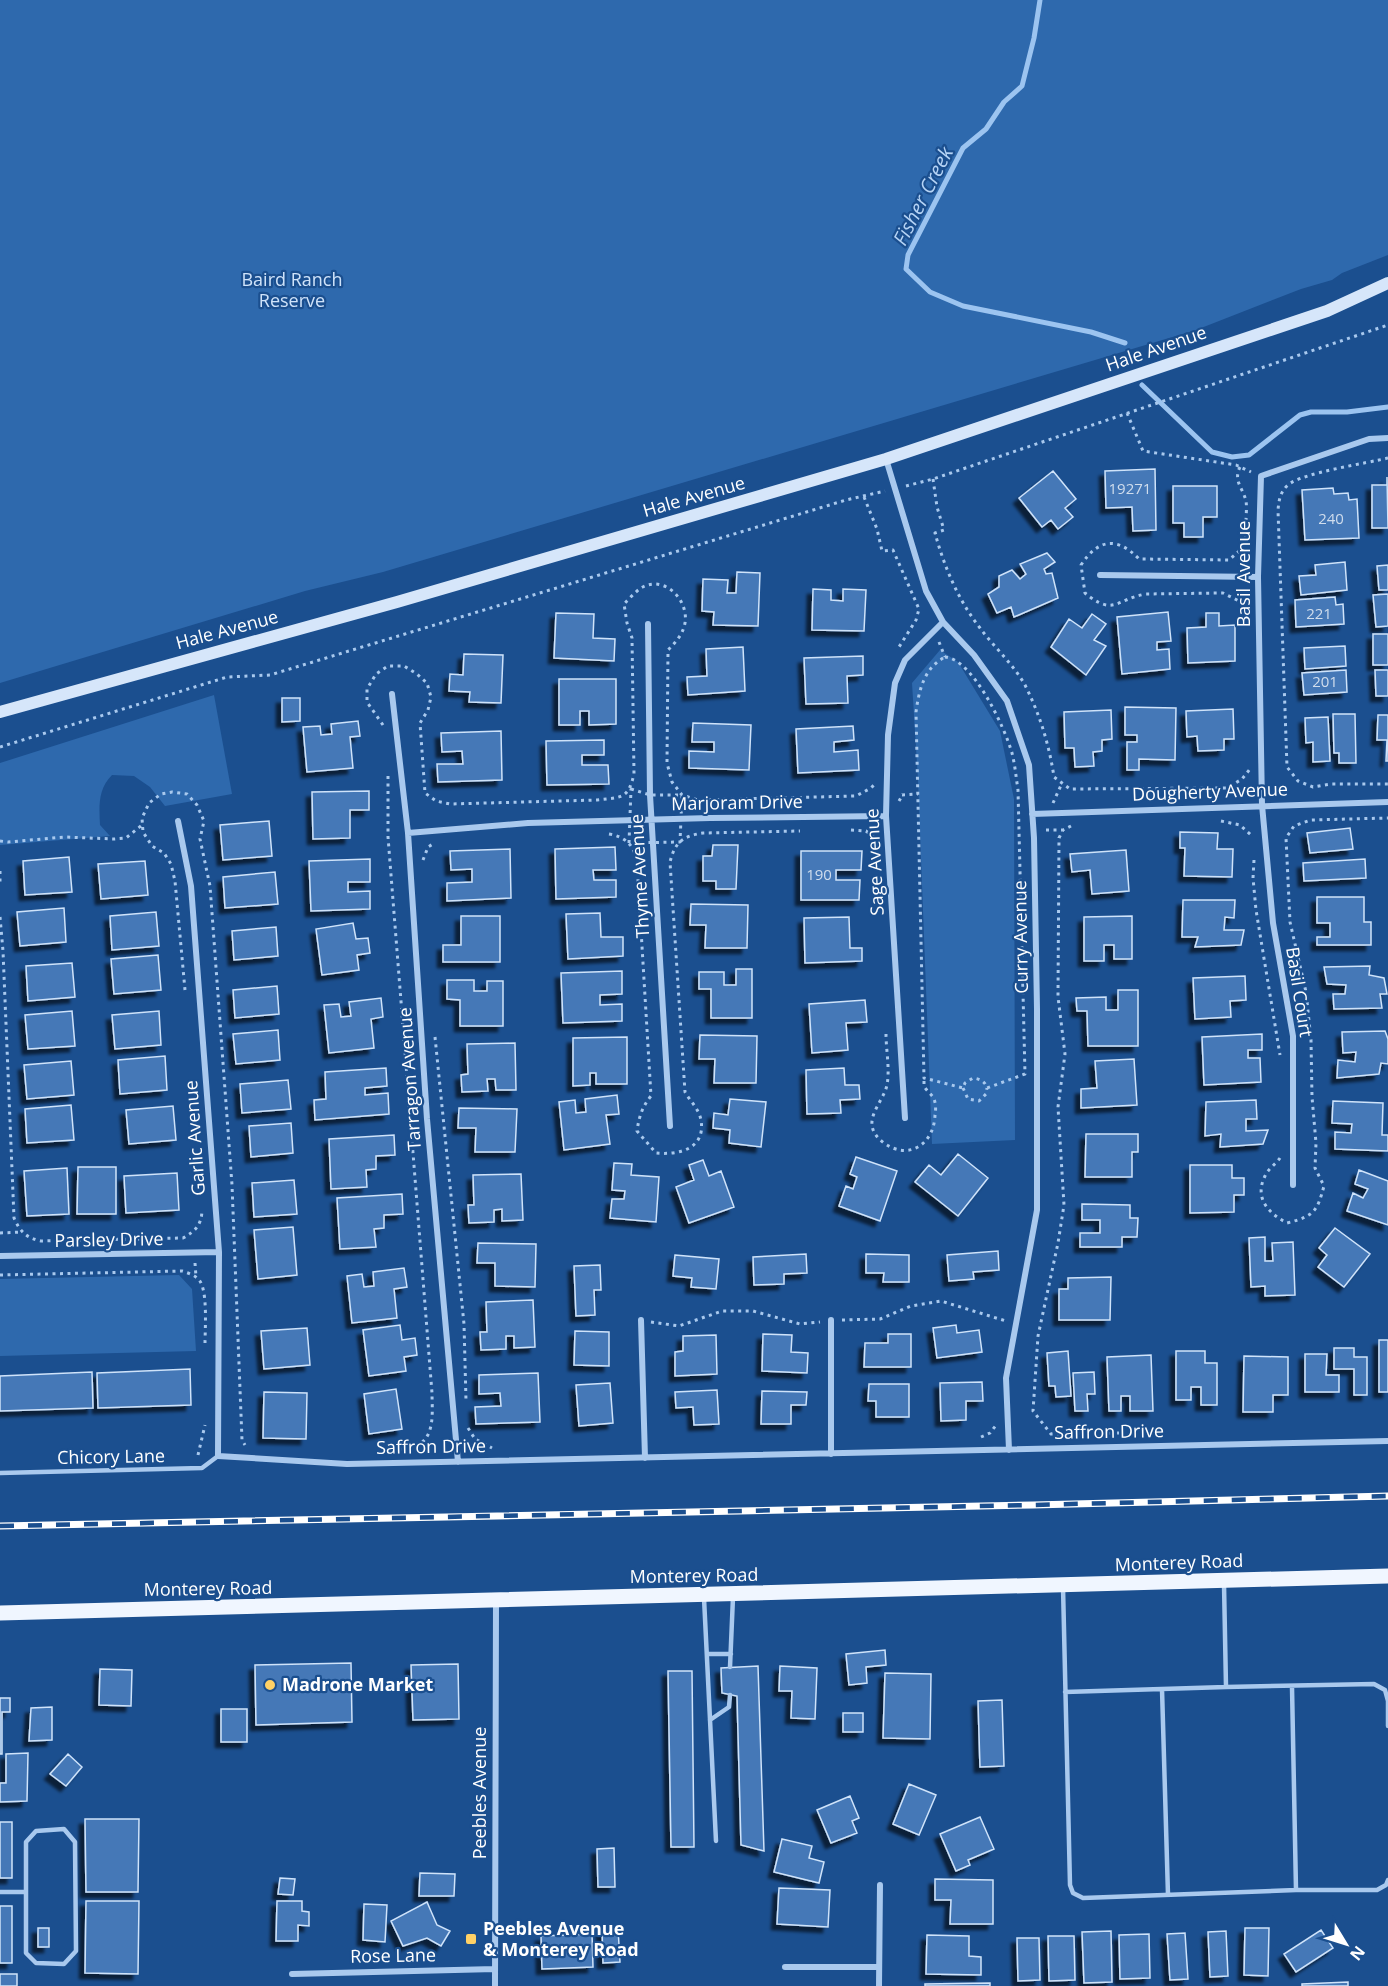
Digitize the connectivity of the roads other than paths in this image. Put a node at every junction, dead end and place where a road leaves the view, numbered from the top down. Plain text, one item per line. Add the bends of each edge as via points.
1 (1388, 283) edge
2 (1388, 438) edge
3 (886, 459) junction
4 (1100, 575) dead end
5 (1258, 577) junction
6 (943, 622) junction
7 (648, 624) dead end
8 (392, 694) dead end
9 (0, 712) edge
10 (1388, 802) edge
11 (1262, 805) junction
12 (1032, 814) junction
13 (886, 816) junction
14 (651, 819) junction
15 (178, 821) dead end
16 (408, 833) junction
17 (905, 1118) dead end
18 (670, 1126) dead end
19 (1293, 1185) dead end
20 (0, 1249) edge
21 (219, 1252) junction
22 (1, 1256) edge
23 (641, 1320) dead end
24 (831, 1320) dead end
25 (1388, 1441) edge
26 (1009, 1449) junction
27 (831, 1454) junction
28 (218, 1456) junction
29 (645, 1458) junction
30 (458, 1462) junction
31 (0, 1473) edge
32 (1388, 1576) edge
33 (1224, 1581) junction
34 (1062, 1586) junction
35 (733, 1594) junction
36 (704, 1595) junction
37 (496, 1600) junction
38 (0, 1613) edge
39 (707, 1654) junction
40 (731, 1654) junction
41 (730, 1667) dead end
42 (1226, 1687) junction
43 (1292, 1687) junction
44 (1162, 1689) junction
45 (1065, 1692) junction
46 (730, 1695) dead end
47 (710, 1720) junction
48 (1388, 1726) edge
49 (716, 1841) dead end
50 (880, 1885) dead end
51 (1387, 1885) edge
52 (1296, 1890) junction
53 (0, 1892) edge
54 (26, 1892) junction
55 (1168, 1895) junction
56 (785, 1967) dead end
57 (879, 1967) junction
58 (495, 1969) junction
59 (292, 1974) dead end
60 (495, 1986) edge
61 (879, 1986) edge

1 - 3 main road, Hale Avenue via 1327,311
2 - 5 street, Basil Avenue via 1369,439 1261,476
3 - 6 street, Curry Avenue via 926,591
3 - 9 main road, Hale Avenue via 409,599
4 - 5 street
5 - 11 street, Basil Avenue
6 - 12 street, Curry Avenue via 974,655 1007,701 1029,765
6 - 13 street, Sage Avenue via 905,660 895,683 888,735
7 - 14 street, Thyme Avenue
8 - 16 street, Tarragon Avenue
10 - 11 street, Dougherty Avenue
11 - 12 street, Dougherty Avenue
11 - 19 street, Basil Court via 1273,923 1293,1036
12 - 26 street, Curry Avenue via 1037,1210 1006,1378
13 - 14 street, Marjoram Drive
13 - 17 street, Sage Avenue
14 - 16 street, Marjoram Drive via 528,823
14 - 18 street, Thyme Avenue
15 - 21 street, Garlic Avenue via 191,886
16 - 30 street, Tarragon Avenue via 427,1119
20 - 22 street
21 - 22 street, Parsley Drive
21 - 28 street, Garlic Avenue
23 - 29 street
24 - 27 street
25 - 26 street, Saffron Drive
26 - 27 street, Saffron Drive
27 - 29 street, Saffron Drive
28 - 30 street, Saffron Drive via 347,1464
28 - 31 lane, Chicory Lane via 202,1468
29 - 30 street, Saffron Drive
32 - 33 main road, Monterey Road
33 - 34 main road, Monterey Road
33 - 42 lane
34 - 35 main road, Monterey Road
34 - 45 lane
35 - 36 main road, Monterey Road
35 - 40 lane
36 - 37 main road, Monterey Road
36 - 39 lane
37 - 38 main road, Monterey Road
37 - 58 street, Peebles Avenue
39 - 40 lane
39 - 47 lane
40 - 41 lane
42 - 43 lane
42 - 44 lane
43 - 48 lane via 1374,1684 1385,1690
43 - 52 lane
44 - 45 lane
44 - 55 lane
45 - 55 lane via 1073,1893 1083,1898
46 - 47 lane via 729,1707
47 - 49 lane
50 - 57 street
51 - 52 lane via 1377,1890
52 - 55 lane
53 - 54 lane
54 - 54 lane via 26,1953 36,1963 64,1964 76,1951 75,1842 64,1829 36,1831 26,1842
56 - 57 street
57 - 61 street
58 - 59 street, Rose Lane
58 - 60 street, Peebles Avenue

